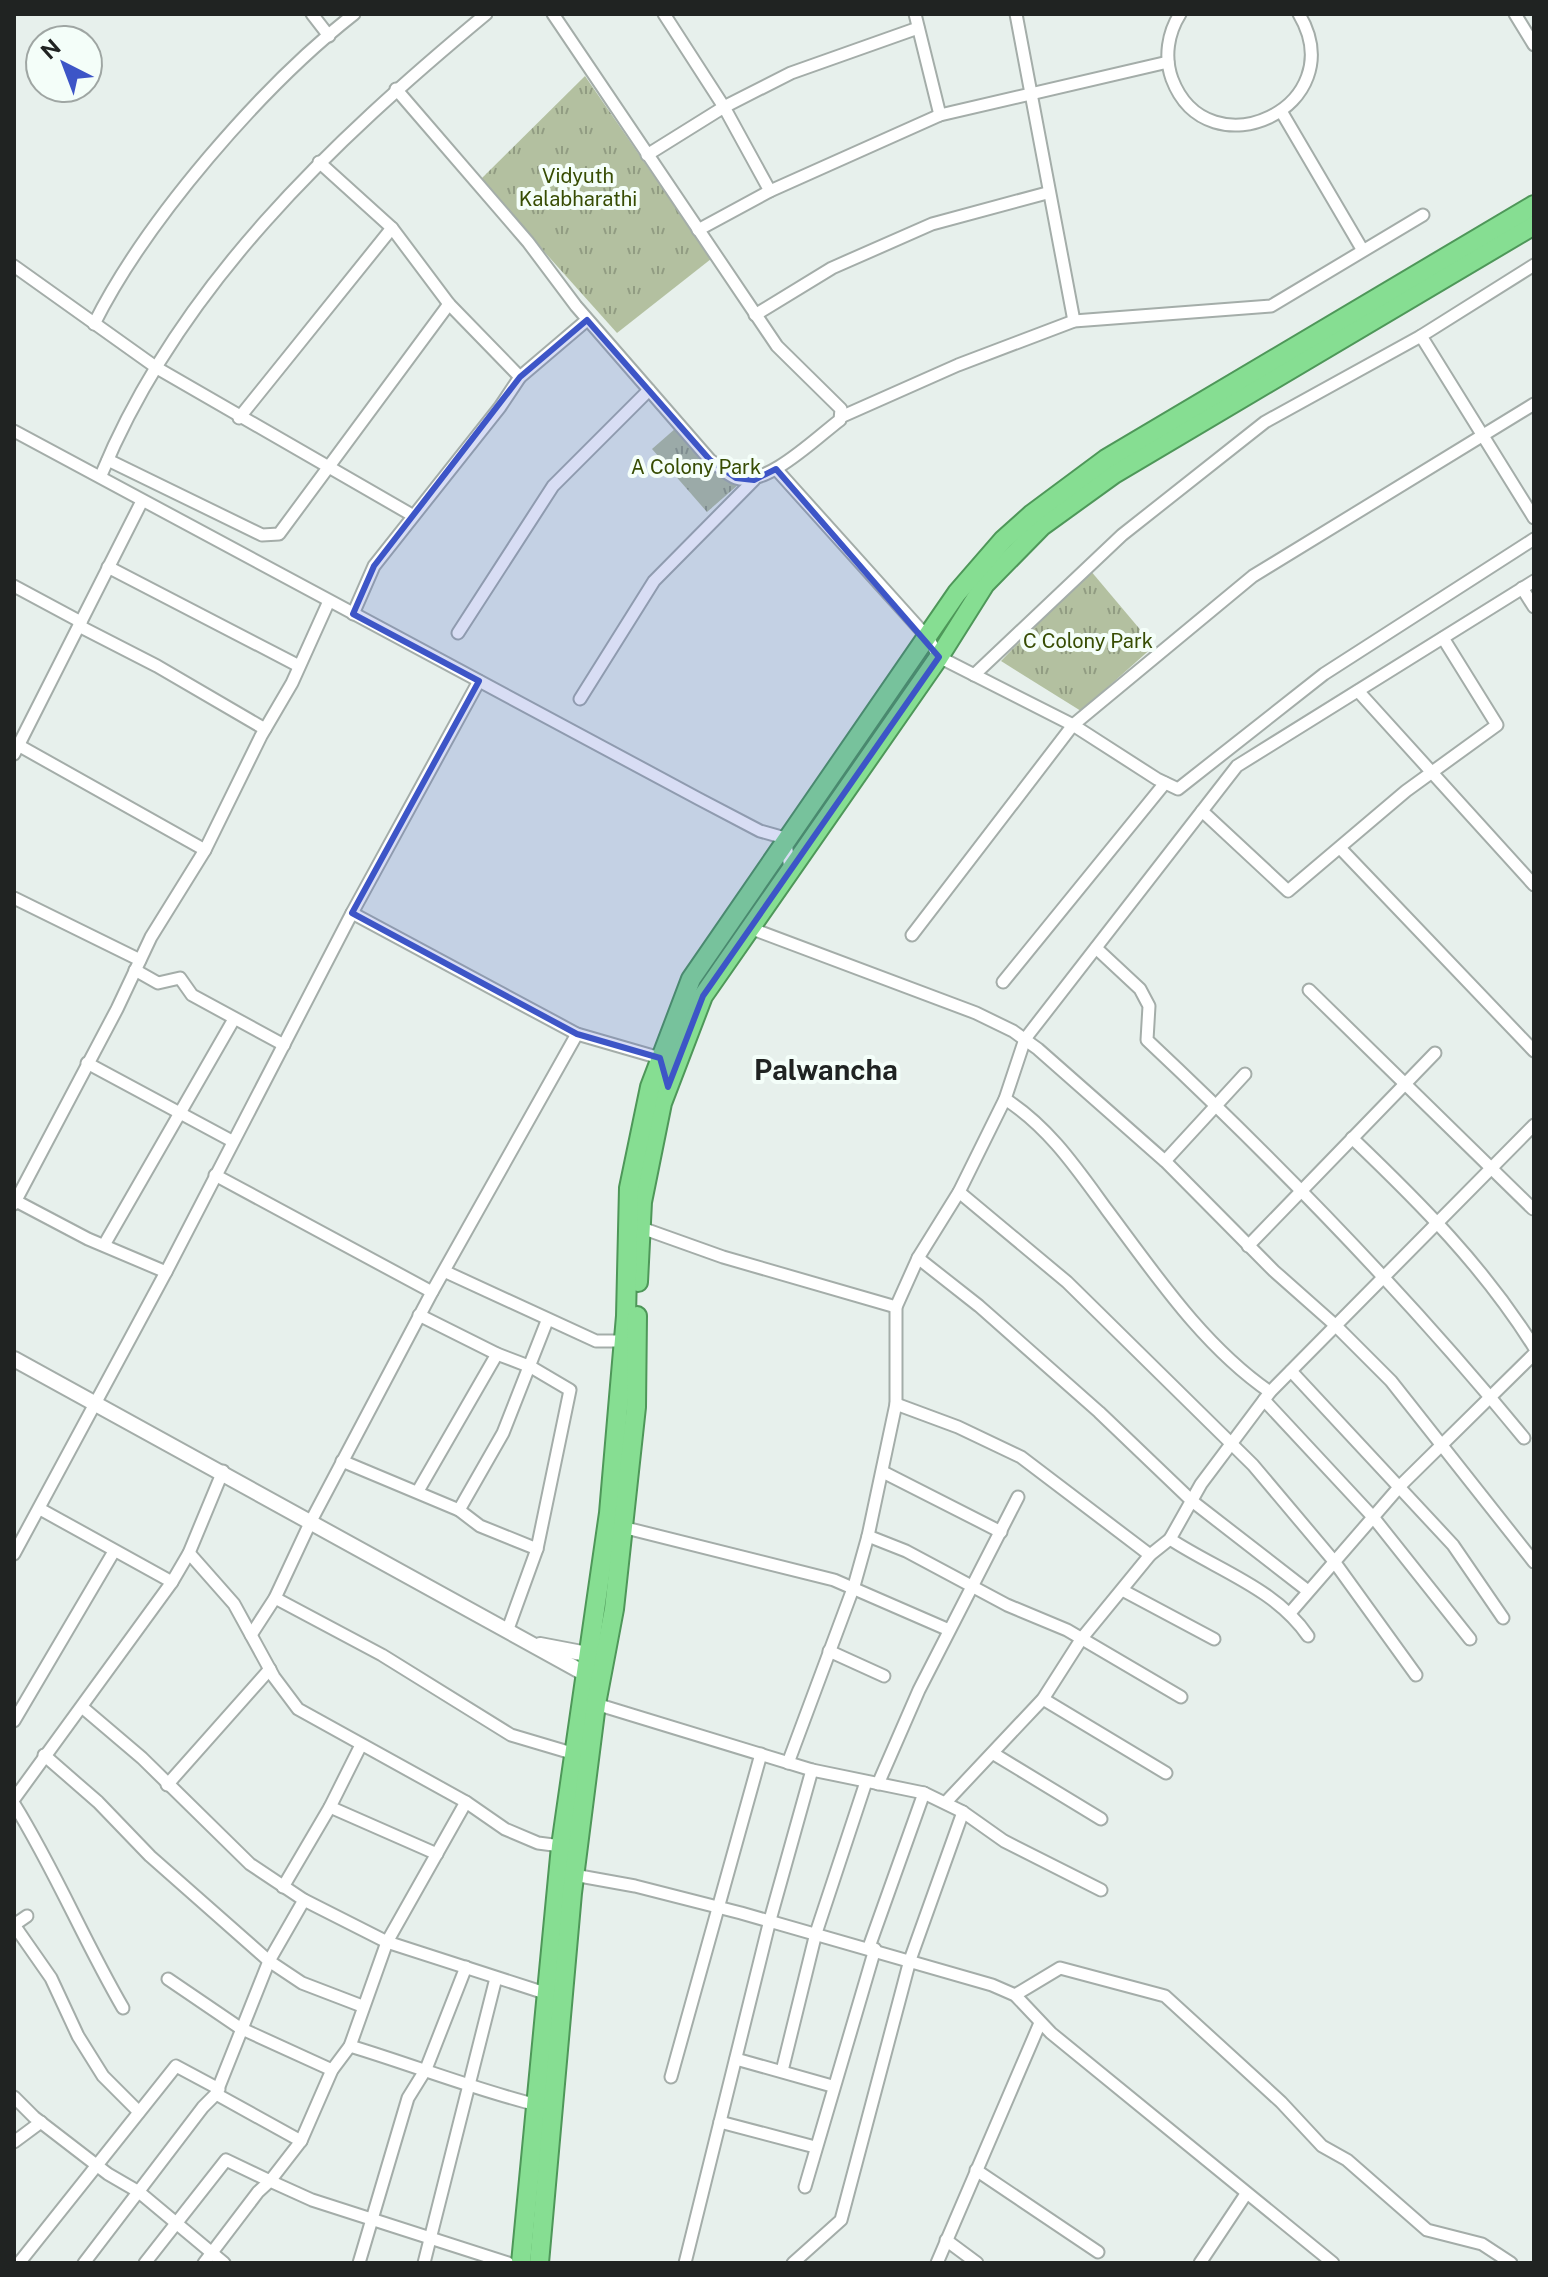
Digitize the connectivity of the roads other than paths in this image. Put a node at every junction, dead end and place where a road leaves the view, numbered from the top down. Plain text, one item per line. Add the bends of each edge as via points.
1 (312, 14) edge
2 (354, 14) edge
3 (486, 14) edge
4 (553, 14) edge
5 (665, 14) edge
6 (915, 14) edge
7 (1016, 14) edge
8 (1180, 14) edge
9 (1299, 14) edge
10 (1515, 14) edge
11 (918, 28) junction
12 (329, 36) junction
13 (1534, 45) edge
14 (1168, 62) junction
15 (396, 89) junction
16 (1034, 94) junction
17 (724, 107) junction
18 (1281, 111) junction
19 (940, 115) junction
20 (647, 155) junction
21 (319, 162) junction
22 (770, 191) junction
23 (1047, 193) junction
24 (1534, 205) edge
25 (1423, 215) dead end
26 (1534, 225) edge
27 (392, 228) junction
28 (698, 230) junction
29 (1362, 249) junction
30 (1534, 265) edge
31 (14, 266) edge
32 (449, 304) junction
33 (755, 315) junction
34 (587, 320) junction
35 (1074, 321) junction
36 (94, 324) junction
37 (1421, 336) junction
38 (157, 368) junction
39 (520, 377) junction
40 (649, 390) junction
41 (1534, 404) edge
42 (843, 416) junction
43 (239, 418) junction
44 (14, 431) edge
45 (1483, 435) junction
46 (108, 460) junction
47 (330, 466) junction
48 (776, 469) junction
49 (102, 473) dead end
50 (754, 480) junction
51 (142, 501) junction
52 (412, 515) junction
53 (1534, 518) edge
54 (1534, 539) edge
55 (108, 567) junction
56 (1534, 581) edge
57 (14, 586) edge
58 (1522, 588) junction
59 (329, 601) junction
60 (1534, 607) edge
61 (353, 614) junction
62 (80, 624) junction
63 (458, 633) dead end
64 (928, 638) junction
65 (1443, 638) junction
66 (939, 657) junction
67 (299, 666) junction
68 (974, 675) junction
69 (479, 681) junction
70 (1358, 691) junction
71 (580, 699) dead end
72 (1073, 725) junction
73 (265, 729) junction
74 (16, 749) edge
75 (1433, 774) junction
76 (1165, 783) junction
77 (1202, 811) junction
78 (785, 838) junction
79 (1341, 849) junction
80 (205, 850) junction
81 (790, 868) junction
82 (1534, 885) edge
83 (14, 898) edge
84 (352, 913) junction
85 (750, 928) junction
86 (912, 935) dead end
87 (1096, 948) junction
88 (138, 965) junction
89 (1003, 982) dead end
90 (1309, 990) dead end
91 (234, 1019) junction
92 (577, 1034) junction
93 (1025, 1039) junction
94 (284, 1045) junction
95 (1534, 1051) edge
96 (1435, 1053) dead end
97 (660, 1058) junction
98 (87, 1063) junction
99 (1245, 1074) dead end
100 (1403, 1085) junction
101 (668, 1087) junction
102 (1005, 1099) junction
103 (1217, 1106) junction
104 (182, 1111) junction
105 (1534, 1125) edge
106 (1352, 1138) junction
107 (232, 1141) junction
108 (1165, 1161) junction
109 (1492, 1169) junction
110 (215, 1175) junction
111 (1304, 1190) junction
112 (959, 1192) junction
113 (15, 1201) edge
114 (1533, 1209) edge
115 (1439, 1221) junction
116 (639, 1227) junction
117 (104, 1245) junction
118 (1248, 1246) junction
119 (918, 1258) junction
120 (166, 1272) junction
121 (446, 1272) junction
122 (1385, 1275) junction
123 (432, 1292) junction
124 (896, 1307) junction
125 (419, 1315) junction
126 (547, 1321) junction
127 (1335, 1325) junction
128 (624, 1341) junction
129 (1534, 1347) edge
130 (497, 1354) junction
131 (1534, 1354) edge
132 (14, 1359) edge
133 (531, 1367) junction
134 (1291, 1371) junction
135 (1267, 1396) junction
136 (1490, 1397) junction
137 (96, 1402) junction
138 (896, 1404) junction
139 (1524, 1438) dead end
140 (1229, 1444) junction
141 (1443, 1444) junction
142 (342, 1461) junction
143 (223, 1471) junction
144 (883, 1472) junction
145 (1401, 1485) junction
146 (418, 1491) junction
147 (1018, 1497) dead end
148 (1192, 1501) junction
149 (40, 1509) junction
150 (459, 1510) junction
151 (1373, 1517) junction
152 (311, 1521) junction
153 (622, 1527) junction
154 (1001, 1532) junction
155 (868, 1536) junction
156 (1170, 1539) junction
157 (537, 1549) junction
158 (113, 1553) junction
159 (189, 1553) junction
160 (14, 1554) edge
161 (1150, 1555) junction
162 (1333, 1560) junction
163 (1534, 1562) edge
164 (172, 1582) junction
165 (854, 1586) junction
166 (973, 1586) junction
167 (1124, 1591) junction
168 (1308, 1591) junction
169 (275, 1598) junction
170 (1290, 1613) junction
171 (1503, 1618) dead end
172 (508, 1629) junction
173 (949, 1630) junction
174 (251, 1635) junction
175 (609, 1636) junction
176 (1308, 1636) dead end
177 (1082, 1638) junction
178 (1214, 1639) dead end
179 (1470, 1639) dead end
180 (532, 1643) junction
181 (829, 1651) junction
182 (587, 1654) junction
183 (270, 1669) junction
184 (1416, 1675) dead end
185 (884, 1676) dead end
186 (593, 1678) junction
187 (1181, 1697) dead end
188 (1043, 1699) junction
189 (596, 1704) junction
190 (82, 1707) junction
191 (14, 1721) edge
192 (361, 1745) junction
193 (575, 1754) junction
194 (761, 1754) junction
195 (994, 1754) junction
196 (44, 1755) junction
197 (788, 1763) junction
198 (812, 1770) junction
199 (1166, 1773) dead end
200 (872, 1783) junction
201 (167, 1785) junction
202 (924, 1793) junction
203 (14, 1802) edge
204 (466, 1802) junction
205 (946, 1802) junction
206 (330, 1807) junction
207 (963, 1812) junction
208 (1101, 1819) dead end
209 (561, 1846) junction
210 (437, 1854) junction
211 (574, 1875) junction
212 (283, 1887) junction
213 (1101, 1890) dead end
214 (304, 1900) junction
215 (717, 1907) junction
216 (27, 1916) dead end
217 (770, 1920) junction
218 (14, 1925) edge
219 (816, 1933) junction
220 (387, 1942) junction
221 (872, 1948) junction
222 (910, 1960) junction
223 (269, 1961) junction
224 (466, 1967) junction
225 (496, 1978) junction
226 (168, 1979) dead end
227 (548, 1994) junction
228 (1015, 1995) junction
229 (362, 2006) junction
230 (123, 2008) dead end
231 (1040, 2023) junction
232 (240, 2028) junction
233 (350, 2046) junction
234 (736, 2059) junction
235 (426, 2069) junction
236 (332, 2070) junction
237 (782, 2071) junction
238 (671, 2077) dead end
239 (832, 2086) junction
240 (468, 2088) junction
241 (218, 2091) junction
242 (14, 2097) edge
243 (537, 2105) junction
244 (139, 2112) junction
245 (41, 2122) junction
246 (720, 2122) junction
247 (301, 2141) junction
248 (14, 2142) edge
249 (815, 2147) junction
250 (97, 2165) junction
251 (976, 2170) junction
252 (270, 2181) junction
253 (805, 2187) dead end
254 (139, 2192) junction
255 (1246, 2194) junction
256 (373, 2219) junction
257 (177, 2222) junction
258 (432, 2239) junction
259 (946, 2240) junction
260 (1098, 2252) dead end
261 (208, 2258) edge
262 (18, 2259) edge
263 (84, 2263) edge
264 (145, 2263) edge
265 (224, 2263) edge
266 (359, 2263) edge
267 (424, 2263) edge
268 (508, 2263) edge
269 (521, 2263) edge
270 (539, 2263) edge
271 (685, 2263) edge
272 (793, 2263) edge
273 (937, 2263) edge
274 (977, 2263) edge
275 (1200, 2263) edge
276 (1333, 2263) edge
277 (1511, 2263) edge

1 - 12 street
2 - 12 street
3 - 15 street
4 - 20 street
5 - 17 street
6 - 11 street
7 - 16 street
8 - 14 street via 1169,40
9 - 18 street via 1309,35 1309,67 1297,96
10 - 13 street
11 - 17 street via 791,73
11 - 19 street
12 - 36 street via 235,127 114,284
14 - 16 street
14 - 18 street via 1185,100 1210,119 1242,125
15 - 21 street
15 - 34 street via 528,242
16 - 19 street
16 - 23 street
17 - 20 street
17 - 22 street
18 - 29 street
19 - 22 street
20 - 28 street
21 - 27 street
21 - 38 street via 203,298
22 - 28 street
23 - 33 street via 932,224 832,268
23 - 35 street
24 - 64 highway via 1106,459 1003,540 957,593
25 - 29 street
26 - 66 highway via 1114,474 1042,526 965,611
27 - 32 street
27 - 43 street
28 - 33 street
29 - 35 street via 1271,306
30 - 37 street
31 - 36 street
32 - 39 street
32 - 47 street
33 - 42 street
34 - 39 street
34 - 40 street
35 - 42 street
36 - 38 street
37 - 45 street
37 - 68 street via 1265,422 1122,535
38 - 43 street
38 - 46 street
39 - 52 street
40 - 50 street via 710,460 736,478
40 - 63 street via 553,486
41 - 45 street
42 - 48 street
43 - 47 street
44 - 51 street
45 - 53 street
45 - 72 street via 1253,576
46 - 47 street via 269,537 279,534
46 - 49 street
47 - 52 street
48 - 50 street
48 - 64 street
50 - 71 street via 654,581
51 - 55 street
51 - 59 street
52 - 61 street via 374,566
54 - 76 street via 1324,674 1178,789
55 - 62 street
55 - 67 street
56 - 58 street
57 - 62 street
58 - 60 street
58 - 65 street
59 - 61 street
59 - 67 street
61 - 69 street
62 - 73 street
62 - 74 street
64 - 66 street
64 - 78 highway
65 - 70 street
65 - 75 street via 1497,725
66 - 68 street
66 - 81 highway
67 - 73 street
68 - 72 street
69 - 78 street via 711,806
69 - 84 street
70 - 75 street
70 - 77 street via 1237,766
72 - 76 street
72 - 86 street
73 - 80 street
74 - 80 street
75 - 79 street
75 - 82 street
76 - 89 street
77 - 79 street via 1288,891
77 - 87 street
78 - 81 street
78 - 97 highway via 691,979
79 - 95 street
80 - 88 street
81 - 85 highway
83 - 88 street
84 - 92 street
84 - 94 street
85 - 93 street via 976,1013
85 - 101 highway via 703,996
87 - 93 street
87 - 103 street via 1140,989 1149,1006 1147,1040
88 - 91 street via 158,983 180,978 192,995
88 - 98 street
90 - 100 street
91 - 94 street
91 - 104 street
92 - 97 street
92 - 121 street
93 - 102 street
93 - 108 street
94 - 107 street
96 - 100 street
97 - 101 street
97 - 128 highway via 629,1188
98 - 104 street
98 - 113 street
99 - 103 street
100 - 106 street
100 - 109 street
101 - 116 highway
102 - 112 street
102 - 135 street via 1049,1135 1209,1338
103 - 108 street
103 - 111 street
104 - 107 street
104 - 117 street
105 - 109 street
106 - 111 street
106 - 115 street
107 - 110 street
108 - 118 street
109 - 114 street
109 - 115 street
110 - 120 street
110 - 123 street
111 - 118 street
111 - 122 street
112 - 119 street
112 - 140 street via 1067,1282
113 - 117 street
115 - 122 street
115 - 129 street
116 - 124 street
116 - 153 highway via 636,1407
117 - 120 street
118 - 127 street
119 - 124 street
119 - 148 street via 1099,1412
120 - 137 street
121 - 123 street
121 - 126 street
122 - 127 street
122 - 136 street
123 - 125 street
124 - 138 street
125 - 130 street
125 - 142 street
126 - 128 street via 596,1341
126 - 133 street
127 - 134 street
127 - 141 street
128 - 182 highway via 609,1513
130 - 133 street
130 - 146 street
131 - 136 street
132 - 137 street
133 - 150 street via 503,1433
133 - 157 street via 570,1390
134 - 135 street
134 - 145 street
135 - 140 street
135 - 151 street
136 - 139 street
136 - 141 street
137 - 143 street
137 - 149 street
138 - 144 street
138 - 161 street via 1021,1457
140 - 148 street
140 - 162 street
141 - 145 street
141 - 163 street
142 - 146 street
142 - 152 street
143 - 152 street
143 - 159 street
144 - 154 street
144 - 155 street
145 - 151 street
145 - 171 street via 1453,1545
146 - 150 street
147 - 154 street
148 - 156 street
148 - 168 street
149 - 158 street
149 - 160 street
150 - 157 street via 480,1526
151 - 162 street
151 - 179 street
152 - 169 street
152 - 172 street
153 - 165 street
153 - 175 highway
154 - 166 street
155 - 165 street
155 - 166 street
156 - 161 street
156 - 170 street
157 - 172 street
158 - 164 street
158 - 191 street
159 - 164 street
159 - 174 street via 234,1604
161 - 167 street
162 - 168 street
162 - 184 street
164 - 190 street
165 - 173 street
165 - 181 street
166 - 173 street
166 - 177 street
167 - 177 street
167 - 178 street
168 - 170 street
169 - 174 street
169 - 193 street via 382,1655 511,1735
170 - 176 street
172 - 180 street
173 - 200 street
174 - 183 street
175 - 182 street
175 - 186 highway
177 - 187 street
177 - 188 street
180 - 182 street
180 - 186 street
181 - 185 street
181 - 197 street
182 - 186 highway
183 - 192 street via 298,1709
183 - 201 street
186 - 189 highway
186 - 193 highway
188 - 195 street
188 - 199 street
189 - 194 street
189 - 211 highway
190 - 196 street
190 - 201 street
192 - 204 street
192 - 206 street
193 - 209 highway
194 - 197 street
194 - 215 street
195 - 205 street
195 - 208 street
196 - 203 street
196 - 223 street
197 - 198 street
198 - 200 street
198 - 217 street
200 - 202 street
200 - 219 street
201 - 212 street via 250,1864
202 - 205 street
202 - 221 street
203 - 230 street
204 - 209 street via 505,1829
204 - 210 street
205 - 207 street
206 - 210 street
206 - 212 street
207 - 213 street via 1004,1841
207 - 222 street
209 - 227 highway
210 - 220 street
211 - 215 street
211 - 270 highway
212 - 214 street
214 - 220 street
214 - 223 street
215 - 217 street
215 - 238 street
216 - 218 street
217 - 219 street
217 - 234 street
218 - 244 street via 51,1978 103,2076
219 - 221 street
219 - 237 street
220 - 224 street
220 - 229 street
221 - 222 street
221 - 239 street
222 - 228 street
222 - 272 street via 841,2220
223 - 229 street via 302,1983
223 - 232 street
224 - 225 street
224 - 235 street
225 - 227 street
225 - 240 street
226 - 232 street
227 - 243 highway
228 - 231 street
228 - 277 street via 1060,1968 1165,1996 1322,2146 1347,2160 1427,2230 1482,2244
229 - 233 street
231 - 251 street
231 - 255 street
232 - 236 street
232 - 241 street
233 - 235 street
233 - 236 street
234 - 237 street
234 - 246 street
235 - 240 street
235 - 256 street via 408,2098
236 - 247 street
237 - 239 street
239 - 249 street
240 - 243 street
240 - 258 street
241 - 244 street via 176,2066
241 - 247 street
241 - 254 street
242 - 245 street
243 - 269 highway
244 - 250 street
245 - 248 street
245 - 250 street
246 - 249 street
246 - 271 street
247 - 252 street
249 - 253 street
250 - 254 street
250 - 262 street
251 - 259 street
251 - 260 street
252 - 256 street
252 - 257 street via 226,2160
252 - 261 street
254 - 257 street
254 - 263 street
255 - 275 street
255 - 276 street
256 - 258 street
256 - 266 street
257 - 261 street
257 - 264 street
258 - 267 street
258 - 268 street
259 - 273 street
259 - 274 street
261 - 265 street

